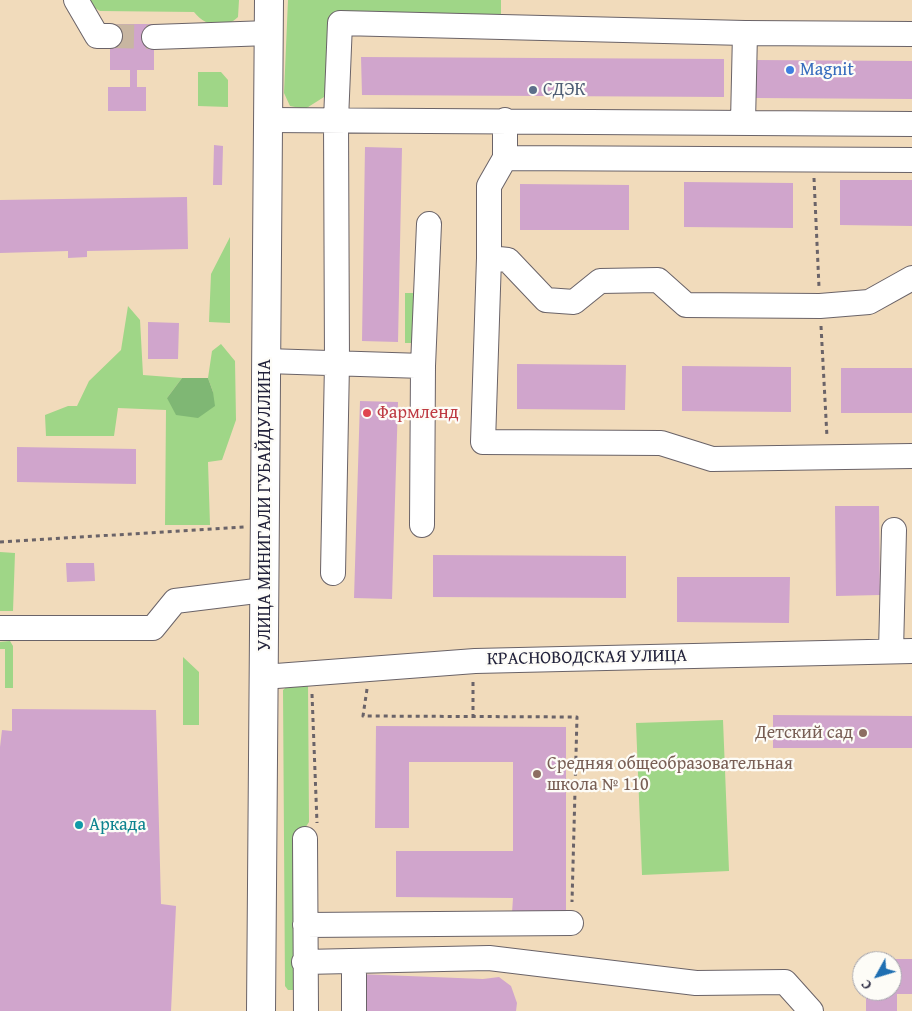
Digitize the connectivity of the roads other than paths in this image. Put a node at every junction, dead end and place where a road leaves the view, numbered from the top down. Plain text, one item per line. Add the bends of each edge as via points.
1 (76, 0) edge
2 (269, 0) edge
3 (269, 33) junction
4 (746, 33) junction
5 (912, 34) edge
6 (110, 36) tunnel mouth
7 (154, 37) tunnel mouth
8 (268, 120) junction
9 (336, 120) junction
10 (505, 120) junction
11 (743, 122) junction
12 (912, 124) edge
13 (505, 158) junction
14 (912, 160) edge
15 (429, 224) dead end
16 (489, 258) junction
17 (912, 278) edge
18 (266, 361) junction
19 (337, 363) junction
20 (423, 366) junction
21 (912, 456) edge
22 (422, 526) dead end
23 (894, 530) dead end
24 (333, 573) dead end
25 (264, 590) junction
26 (0, 628) edge
27 (902, 650) edge
28 (263, 677) junction
29 (304, 839) road end
30 (571, 923) road end
31 (304, 925) junction
32 (304, 962) junction
33 (354, 976) dead end
34 (261, 1011) edge
35 (306, 1011) edge
36 (354, 1011) edge
37 (811, 1011) edge

1 - 6 street via 97,36
2 - 3 main road, УЛИЦА МИНИГАЛИ ГУБАЙДУЛЛИНА
3 - 7 street
3 - 8 main road, УЛИЦА МИНИГАЛИ ГУБАЙДУЛЛИНА
4 - 5 street
4 - 9 street via 340,23
4 - 11 street
8 - 9 street
8 - 18 main road, УЛИЦА МИНИГАЛИ ГУБАЙДУЛЛИНА
9 - 10 street
9 - 19 street
10 - 11 street
10 - 13 street
11 - 12 street
13 - 14 street
13 - 16 street via 489,186
15 - 20 street
16 - 17 street via 508,260 546,300 574,302 600,281 658,280 686,304 820,306 869,302
16 - 21 street via 483,442 661,444 712,459
18 - 19 street
18 - 25 main road, УЛИЦА МИНИГАЛИ ГУБАЙДУЛЛИНА
19 - 20 street
19 - 24 street
20 - 22 street
23 - 27 street
25 - 26 street via 175,601 153,628
25 - 28 main road, УЛИЦА МИНИГАЛИ ГУБАЙДУЛЛИНА
27 - 28 street, КРАСНОВОДСКАЯ УЛИЦА via 475,661
28 - 34 main road, УЛИЦА МИНИГАЛИ ГУБАЙДУЛЛИНА
29 - 31 street
30 - 31 street
31 - 32 street
32 - 35 street
32 - 37 street via 489,958 696,983 785,982
33 - 36 street

